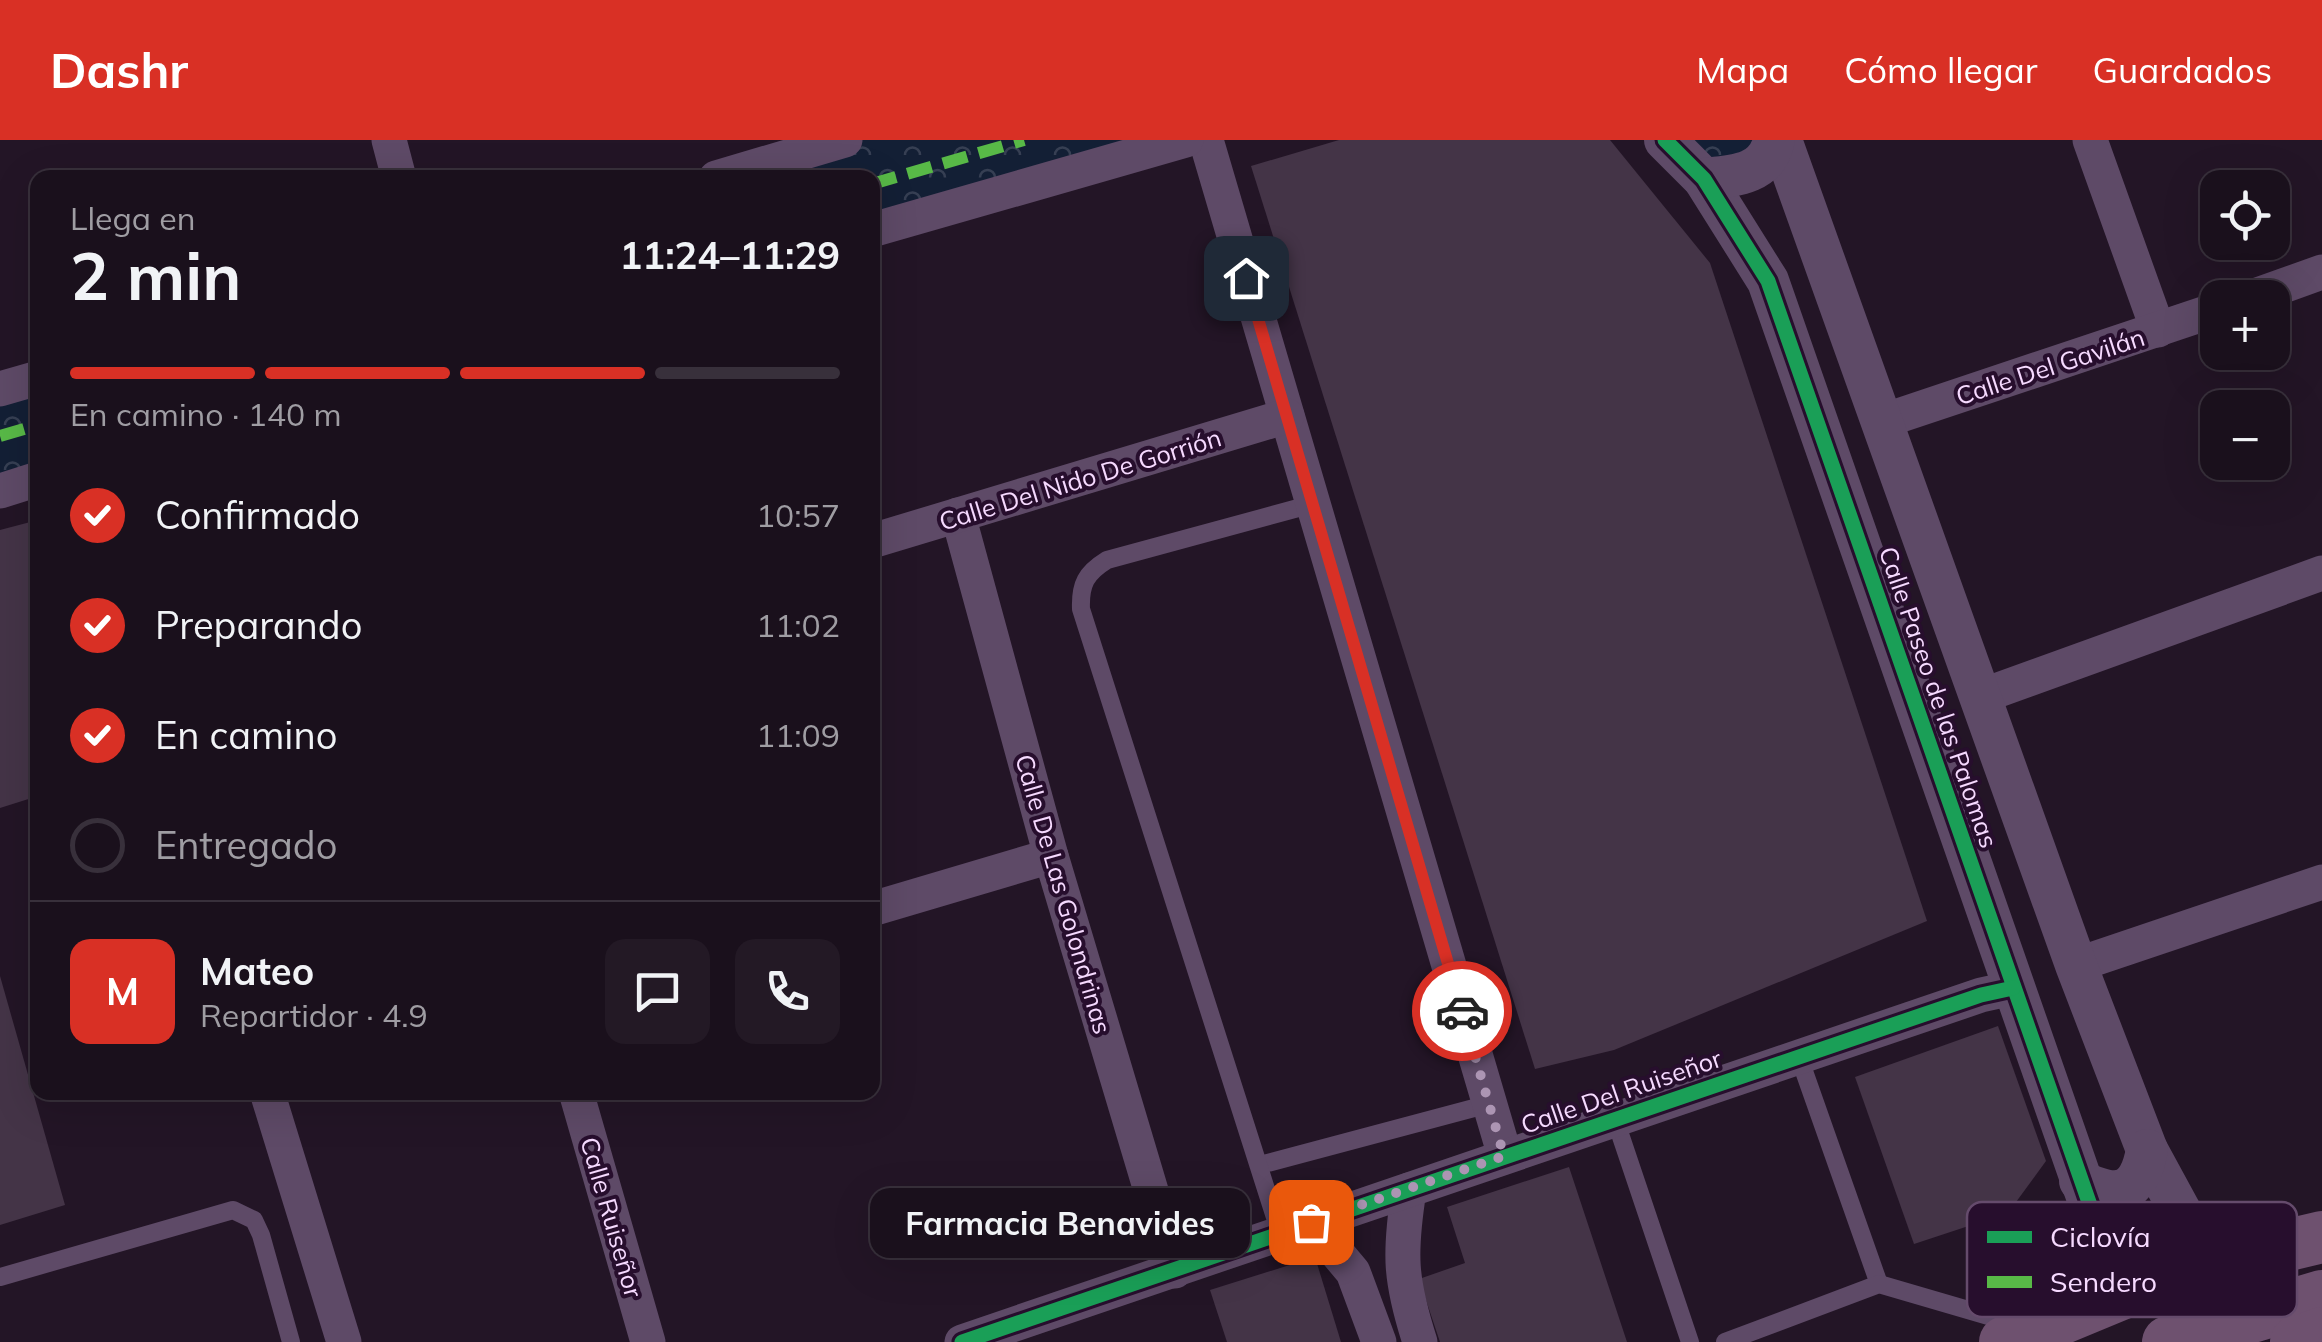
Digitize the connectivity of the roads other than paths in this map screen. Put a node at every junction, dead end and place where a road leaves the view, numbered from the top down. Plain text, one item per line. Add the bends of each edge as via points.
1 (389, 140) edge
2 (845, 140) edge
3 (1186, 140) edge
4 (1206, 140) edge
5 (1665, 140) edge
6 (1778, 140) edge
7 (2090, 140) edge
8 (397, 170) edge
9 (743, 170) edge
10 (1704, 179) junction
11 (880, 228) edge
12 (2322, 272) edge
13 (2290, 283) edge
14 (2200, 315) edge
15 (2158, 330) junction
16 (30, 380) edge
17 (0, 389) edge
18 (1287, 416) junction
19 (1883, 422) junction
20 (30, 481) edge
21 (0, 490) edge
22 (1313, 504) junction
23 (958, 515) junction
24 (880, 539) edge
25 (2322, 573) edge
26 (1978, 697) junction
27 (1051, 856) junction
28 (2322, 882) edge
29 (880, 906) edge
30 (2076, 966) junction
31 (2013, 988) junction
32 (1798, 1057) junction
33 (269, 1100) edge
34 (578, 1100) edge
35 (1490, 1104) junction
36 (1615, 1119) junction
37 (2147, 1150) junction
38 (1504, 1156) junction
39 (1260, 1165) junction
40 (2080, 1180) junction
41 (1409, 1190) junction
42 (2088, 1202) edge
43 (2175, 1202) edge
44 (1296, 1227) junction
45 (2322, 1238) edge
46 (2297, 1244) edge
47 (1176, 1271) junction
48 (0, 1277) edge
49 (1879, 1284) junction
50 (2322, 1296) edge
51 (2297, 1303) edge
52 (1967, 1316) edge
53 (1968, 1317) edge
54 (2066, 1317) edge
55 (2252, 1317) edge
56 (2322, 1333) edge
57 (2020, 1336) edge
58 (291, 1342) edge
59 (344, 1342) edge
60 (648, 1342) edge
61 (962, 1342) edge
62 (1380, 1342) edge
63 (1420, 1342) edge
64 (1690, 1342) edge
65 (1726, 1342) edge
66 (2168, 1342) edge
67 (2296, 1342) edge

1 - 8 street
2 - 9 street
3 - 11 street
4 - 18 street
5 - 10 street, Calle Paseo de las Palomas
6 - 10 street via 1763,164 1741,175
6 - 19 street, Calle Paseo de las Palomas
7 - 15 street
10 - 31 street, Calle Paseo de las Palomas via 1768,281
12 - 13 street
14 - 15 street, Calle Del Gavilán
15 - 19 street, Calle Del Gavilán
16 - 17 street
18 - 22 street
18 - 23 street, Calle Del Nido De Gorrión
19 - 26 street, Calle Paseo de las Palomas
20 - 21 street
22 - 35 street
22 - 39 lane via 1108,560 1090,571 1080,589 1081,609
23 - 24 street, Calle Del Nido De Gorrión
23 - 27 street, Calle De Las Golondrinas
25 - 26 street
26 - 30 street, Calle Paseo de las Palomas
27 - 29 street
27 - 47 street, Calle De Las Golondrinas
28 - 30 street
30 - 37 street, Calle Paseo de las Palomas
31 - 32 street, Calle Del Ruiseñor
31 - 40 street, Calle Paseo de las Palomas
32 - 36 street, Calle Del Ruiseñor
32 - 49 lane
33 - 59 street
34 - 60 street, Calle Ruiseñor
35 - 38 street
35 - 39 lane
36 - 38 street, Calle Del Ruiseñor
36 - 64 lane
37 - 40 street via 2138,1182 2126,1190
37 - 43 street, Calle Paseo de las Palomas
38 - 41 street, Calle Del Ruiseñor
39 - 44 lane
40 - 42 street, Calle Paseo de las Palomas
41 - 44 street, Calle Del Ruiseñor
41 - 63 street via 1401,1260
44 - 47 street, Calle Del Ruiseñor
44 - 62 street via 1353,1272
45 - 46 main road
47 - 61 street, Calle Del Ruiseñor
48 - 58 lane via 232,1210 254,1220 262,1235
49 - 52 lane
49 - 65 lane
50 - 51 main road
53 - 57 lane
54 - 57 main road
55 - 66 main road
56 - 67 main road

